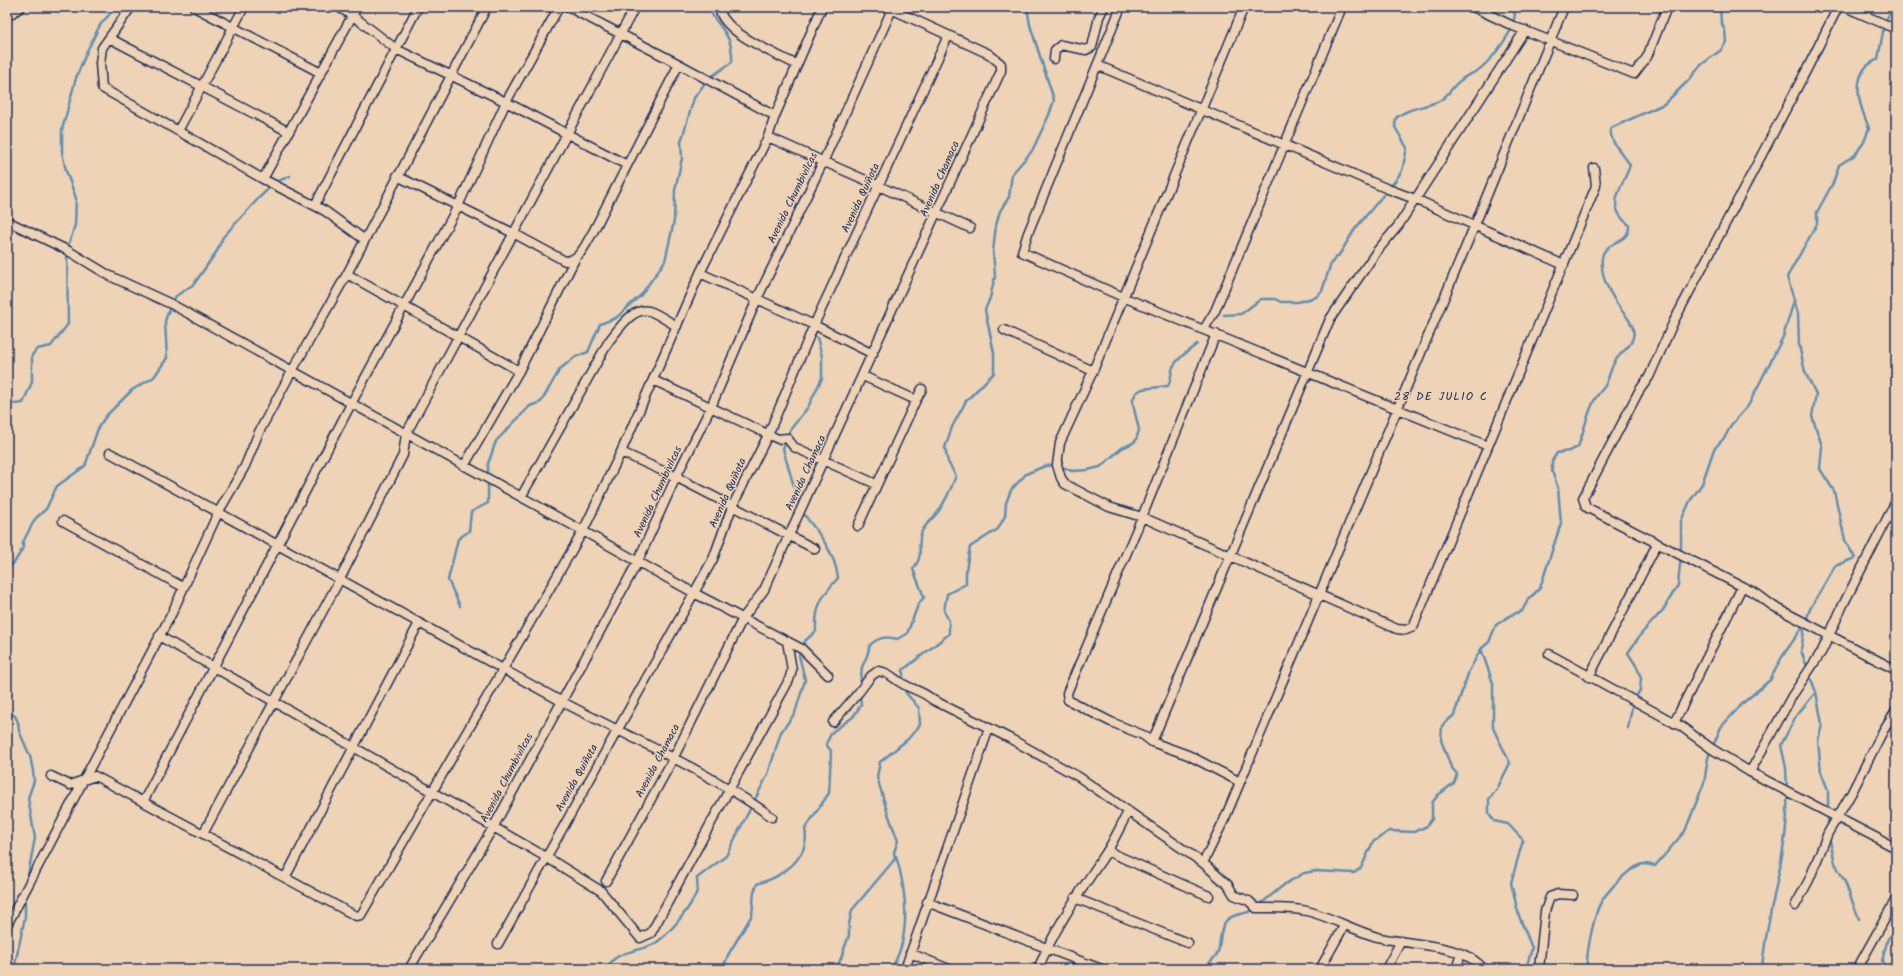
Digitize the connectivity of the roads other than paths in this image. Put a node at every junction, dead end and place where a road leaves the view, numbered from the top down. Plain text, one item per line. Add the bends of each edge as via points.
1 (21, 7) edge
2 (131, 7) edge
3 (194, 7) edge
4 (244, 7) edge
5 (338, 7) edge
6 (356, 7) edge
7 (418, 7) edge
8 (487, 7) edge
9 (559, 7) edge
10 (568, 7) edge
11 (635, 7) edge
12 (719, 7) edge
13 (812, 7) edge
14 (1104, 7) edge
15 (1121, 7) edge
16 (1244, 7) edge
17 (1342, 7) edge
18 (1472, 7) edge
19 (1564, 7) edge
20 (1667, 7) edge
21 (1838, 7) edge
22 (1845, 7) edge
23 (890, 8) edge
24 (821, 9) edge
25 (352, 15) junction
26 (7, 17) edge
27 (233, 27) junction
28 (1896, 29) edge
29 (1525, 30) junction
30 (621, 34) junction
31 (948, 36) junction
32 (109, 38) junction
33 (1551, 41) junction
34 (396, 49) junction
35 (1054, 59) dead end
36 (679, 64) junction
37 (797, 65) junction
38 (1097, 65) junction
39 (321, 73) junction
40 (451, 76) junction
41 (202, 86) junction
42 (506, 102) junction
43 (1200, 110) junction
44 (774, 116) junction
45 (178, 131) junction
46 (289, 132) junction
47 (567, 135) junction
48 (768, 137) junction
49 (1285, 145) junction
50 (822, 162) junction
51 (628, 166) junction
52 (1594, 168) dead end
53 (397, 176) junction
54 (263, 179) junction
55 (879, 186) junction
56 (1415, 199) junction
57 (315, 206) junction
58 (458, 206) junction
59 (937, 212) junction
60 (7, 221) edge
61 (1474, 226) junction
62 (970, 228) dead end
63 (513, 233) junction
64 (365, 240) junction
65 (575, 259) junction
66 (1564, 265) junction
67 (700, 273) junction
68 (347, 274) junction
69 (1123, 297) junction
70 (757, 299) junction
71 (404, 306) junction
72 (814, 325) junction
73 (677, 326) junction
74 (1204, 329) junction
75 (1004, 330) dead end
76 (1216, 334) junction
77 (459, 337) junction
78 (872, 354) junction
79 (292, 371) junction
80 (519, 371) junction
81 (1093, 371) junction
82 (1307, 373) junction
83 (863, 376) junction
84 (653, 380) junction
85 (922, 389) dead end
86 (916, 400) junction
87 (351, 404) junction
88 (711, 406) junction
89 (1397, 409) junction
90 (406, 434) junction
91 (768, 435) junction
92 (1488, 446) junction
93 (621, 452) junction
94 (110, 453) dead end
95 (824, 460) junction
96 (464, 466) junction
97 (676, 477) junction
98 (876, 484) junction
99 (521, 497) junction
100 (1896, 501) edge
101 (732, 506) junction
102 (218, 512) junction
103 (1142, 518) junction
104 (63, 521) dead end
105 (858, 526) dead end
106 (583, 531) junction
107 (788, 536) junction
108 (1657, 544) junction
109 (277, 545) junction
110 (815, 549) dead end
111 (1229, 557) junction
112 (637, 562) junction
113 (340, 579) junction
114 (183, 587) junction
115 (1742, 587) junction
116 (694, 593) junction
117 (1319, 595) junction
118 (743, 618) junction
119 (419, 623) junction
120 (1828, 634) junction
121 (159, 636) junction
122 (787, 641) junction
123 (1549, 654) dead end
124 (214, 667) junction
125 (503, 669) junction
126 (1896, 670) edge
127 (828, 675) dead end
128 (1589, 677) junction
129 (274, 701) junction
130 (562, 701) junction
131 (1896, 710) edge
132 (833, 722) dead end
133 (1674, 723) junction
134 (988, 728) junction
135 (616, 730) junction
136 (1152, 742) junction
137 (354, 746) junction
138 (673, 759) junction
139 (1750, 772) junction
140 (51, 776) dead end
141 (83, 781) junction
142 (1240, 782) junction
143 (729, 790) junction
144 (433, 791) junction
145 (143, 802) junction
146 (1128, 812) junction
147 (772, 817) dead end
148 (1838, 818) junction
149 (494, 826) junction
150 (203, 834) junction
151 (1896, 848) edge
152 (1107, 851) junction
153 (546, 857) junction
154 (1203, 863) junction
155 (285, 878) junction
156 (606, 881) dead end
157 (1573, 895) dead end
158 (1209, 896) dead end
159 (1075, 898) junction
160 (1896, 899) edge
161 (927, 902) junction
162 (1795, 906) dead end
163 (7, 925) edge
164 (1344, 926) junction
165 (1401, 941) junction
166 (1188, 943) dead end
167 (498, 944) dead end
168 (1047, 948) junction
169 (910, 953) junction
170 (1461, 954) junction
171 (409, 969) edge
172 (905, 969) edge
173 (949, 969) edge
174 (1038, 969) edge
175 (1101, 969) edge
176 (1320, 969) edge
177 (1386, 969) edge
178 (1456, 969) edge
179 (1483, 969) edge
180 (1539, 969) edge
181 (1857, 969) edge

1 - 26 street
2 - 32 street
3 - 27 street
4 - 27 street
5 - 25 street
6 - 25 street
7 - 34 street
8 - 40 street
9 - 42 street
10 - 30 street
11 - 30 street
12 - 37 street via 720,15 734,31
13 - 24 street
14 - 35 street via 1092,47 1086,50 1061,45 1055,50
15 - 38 street
16 - 43 street
17 - 49 street
18 - 29 street
19 - 33 street
20 - 33 street via 1647,57 1634,74
21 - 108 street via 1674,321 1649,377 1639,391 1583,498 1586,507
22 - 28 street
23 - 31 street
23 - 50 street, Avenida Chumbivilcas
24 - 37 street
25 - 34 street
25 - 39 street
27 - 39 street
27 - 41 street
29 - 33 street
29 - 56 street
30 - 36 street
30 - 47 street
31 - 55 street, Avenida Quiñota
31 - 59 street, Avenida Chamaca via 989,54 1001,64 1001,71
32 - 41 street
32 - 45 street via 102,48 102,88
33 - 61 street
34 - 40 street
34 - 57 street
36 - 44 street
36 - 51 street
37 - 44 street
38 - 43 street
38 - 69 street via 1022,252
39 - 46 street
40 - 42 street
40 - 53 street
41 - 45 street
41 - 46 street
42 - 47 street
42 - 58 street
43 - 49 street
43 - 69 street
44 - 48 street
45 - 54 street
46 - 54 street
47 - 51 street
47 - 63 street
48 - 50 street
48 - 67 street
49 - 56 street
49 - 74 street via 1215,311
50 - 55 street
50 - 70 street, Avenida Chumbivilcas
51 - 65 street via 593,232
52 - 66 street via 1596,186
53 - 58 street
53 - 64 street
54 - 57 street
55 - 59 street
55 - 72 street, Avenida Quiñota
56 - 61 street
56 - 82 street via 1330,319
57 - 64 street
58 - 63 street
58 - 71 street
59 - 62 street
59 - 78 street, Avenida Chamaca
60 - 79 street via 67,250 110,276 171,304
61 - 66 street
61 - 89 street
63 - 65 street via 565,261
63 - 77 street
64 - 68 street
65 - 80 street
66 - 92 street
67 - 70 street
67 - 73 street
68 - 71 street
68 - 79 street
69 - 74 street
69 - 81 street
70 - 72 street
70 - 88 street, Avenida Chumbivilcas
71 - 77 street
71 - 87 street
72 - 78 street
72 - 91 street, Avenida Quiñota
73 - 84 street
73 - 99 street via 651,311 638,311 628,319 609,341
74 - 76 street
75 - 81 street
76 - 82 street
76 - 103 street
77 - 80 street
77 - 90 street
78 - 83 street, Avenida Chamaca
79 - 87 street
79 - 102 street via 259,432 245,466
80 - 96 street
81 - 103 street via 1060,443 1057,465 1061,478 1065,484 1109,506
82 - 89 street
82 - 111 street
83 - 86 street
83 - 95 street, Avenida Chamaca
84 - 88 street
84 - 93 street
85 - 86 street
86 - 98 street
87 - 90 street
87 - 109 street
88 - 91 street
88 - 97 street, Avenida Chumbivilcas
89 - 92 street
89 - 117 street
90 - 96 street
90 - 113 street via 403,455
91 - 95 street via 778,439 787,438 794,447
91 - 101 street, Avenida Quiñota
92 - 117 street via 1413,627 1406,630 1397,629
93 - 97 street
93 - 106 street
94 - 102 street
95 - 98 street
95 - 107 street, Avenida Chamaca
96 - 99 street
97 - 101 street
97 - 112 street, Avenida Chumbivilcas
98 - 105 street
99 - 106 street
100 - 120 street
101 - 107 street
101 - 116 street, Avenida Quiñota via 713,558
102 - 109 street
102 - 114 street
103 - 111 street
103 - 136 street via 1067,693 1068,700
104 - 114 street
106 - 112 street
106 - 125 street
107 - 110 street
107 - 118 street, Avenida Chamaca via 764,590
108 - 115 street
108 - 128 street
109 - 113 street
109 - 124 street
111 - 117 street
111 - 136 street
112 - 116 street
112 - 130 street, Avenida Chumbivilcas
113 - 119 street
113 - 129 street
114 - 121 street
115 - 120 street
115 - 133 street
116 - 118 street
116 - 135 street, Avenida Quiñota
117 - 142 street
118 - 122 street
118 - 138 street, Avenida Chamaca
119 - 125 street
119 - 137 street
120 - 126 street
120 - 139 street via 1822,651 1792,696
121 - 124 street
121 - 141 street
122 - 127 street via 802,649
122 - 143 street via 792,670 789,680
123 - 128 street
124 - 129 street
124 - 145 street
125 - 130 street
125 - 144 street
128 - 133 street
129 - 137 street
129 - 150 street
130 - 135 street
130 - 149 street, Avenida Chumbivilcas
131 - 148 street
132 - 134 street via 878,671 889,673 903,684 923,692 933,700
133 - 139 street
134 - 146 street via 1079,777
134 - 161 street
135 - 138 street
135 - 153 street, Avenida Quiñota
136 - 142 street via 1178,750
137 - 144 street
137 - 155 street
138 - 143 street
138 - 156 street, Avenida Chamaca
139 - 148 street
140 - 141 street via 70,785
141 - 145 street via 95,776
141 - 163 street
142 - 154 street
143 - 147 street
143 - 153 street via 651,933 640,938 600,891
144 - 149 street
144 - 155 street via 361,915 356,916
145 - 150 street
146 - 152 street
146 - 154 street
148 - 151 street
148 - 162 street via 1828,833 1809,880
149 - 153 street
149 - 171 street, Avenida Chumbivilcas
150 - 155 street
152 - 158 street
152 - 159 street
153 - 167 street, Avenida Quiñota
154 - 164 street via 1228,885 1234,895 1256,908 1308,911
157 - 180 street via 1558,894 1550,897 1545,911
159 - 166 street
159 - 168 street
160 - 181 street
161 - 168 street
161 - 169 street
164 - 165 street
164 - 176 street
165 - 170 street via 1417,942
165 - 177 street
168 - 174 street
168 - 175 street
169 - 172 street
169 - 173 street
170 - 178 street
170 - 179 street via 1479,963

